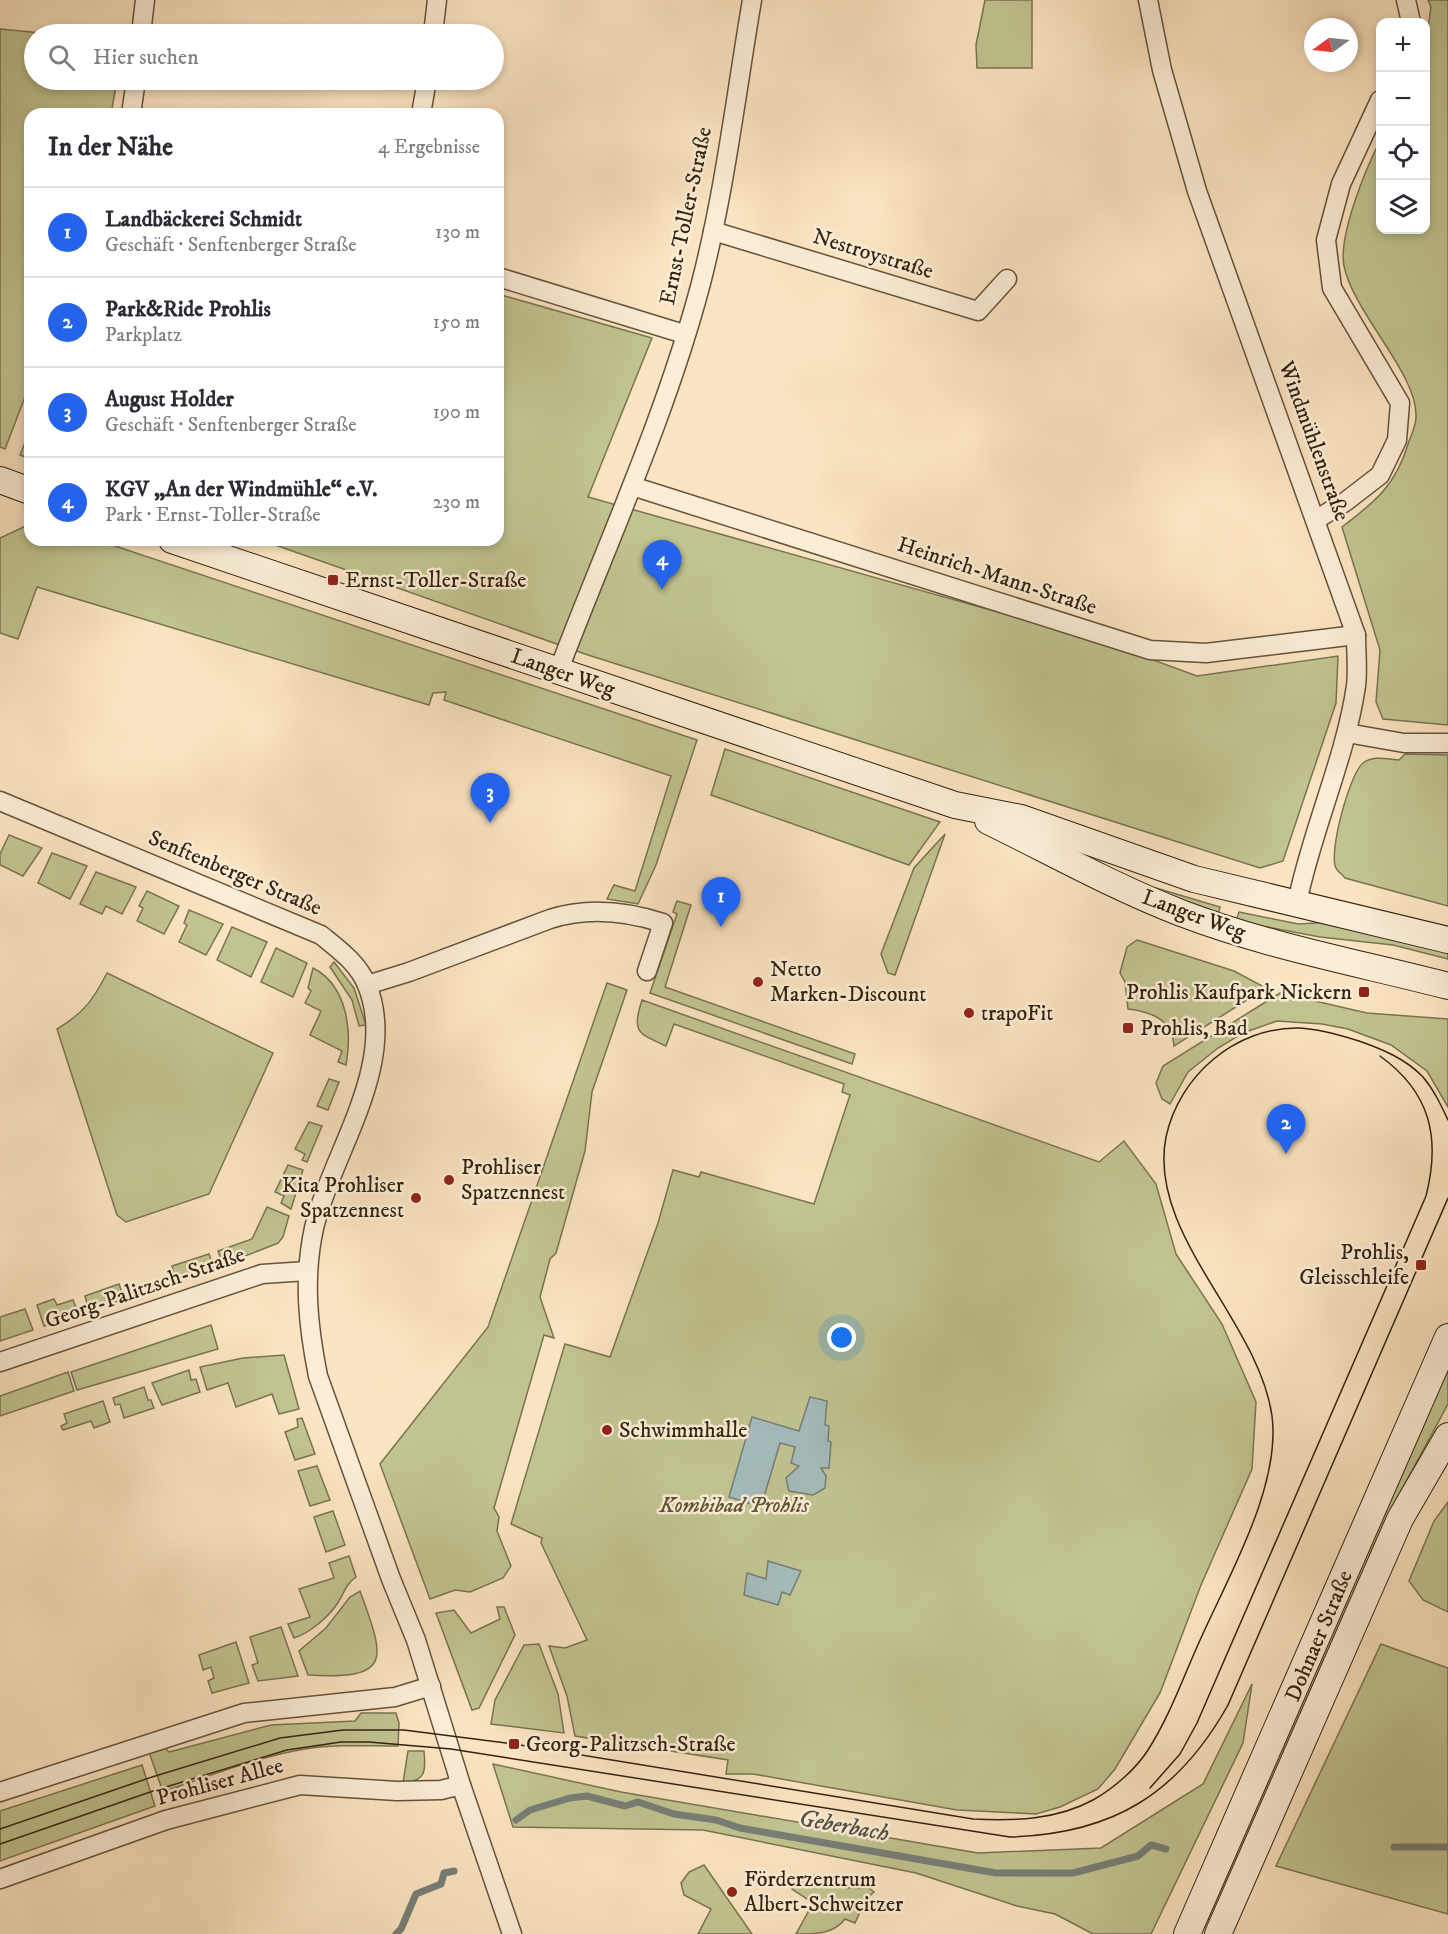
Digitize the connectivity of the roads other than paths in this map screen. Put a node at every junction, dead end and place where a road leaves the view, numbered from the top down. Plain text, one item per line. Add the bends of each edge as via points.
1 (145, 0) edge
2 (437, 0) edge
3 (752, 0) edge
4 (1148, 0) edge
5 (1406, 0) edge
6 (1411, 18) edge
7 (142, 24) edge
8 (434, 24) edge
9 (135, 90) edge
10 (425, 90) edge
11 (132, 108) edge
12 (422, 108) edge
13 (1376, 109) edge
14 (713, 231) junction
15 (504, 279) edge
16 (1008, 279) dead end
17 (684, 334) junction
18 (0, 480) edge
19 (632, 486) junction
20 (24, 489) edge
21 (1317, 519) junction
22 (190, 546) edge
23 (1356, 635) junction
24 (558, 672) junction
25 (1347, 733) junction
26 (1448, 743) edge
27 (0, 801) edge
28 (955, 805) junction
29 (1297, 903) junction
30 (1448, 940) edge
31 (647, 971) dead end
32 (367, 985) junction
33 (1448, 986) edge
34 (308, 1271) junction
35 (1448, 1338) edge
36 (0, 1362) edge
37 (1448, 1436) edge
38 (431, 1686) junction
39 (461, 1785) junction
40 (0, 1792) edge
41 (0, 1879) edge
42 (512, 1934) edge
43 (1187, 1934) edge
44 (1218, 1934) edge

1 - 7 street
2 - 8 street
3 - 14 street, Ernst-Toller-Straße
4 - 21 street, Windmühlenstraße via 1162,70 1197,191
5 - 6 street
9 - 11 street
10 - 12 street
13 - 21 street via 1341,184 1326,240 1332,288 1400,404 1398,440 1380,475
14 - 16 street, Nestroystraße via 978,311
14 - 17 street, Ernst-Toller-Straße
15 - 17 street
17 - 19 street, Ernst-Toller-Straße
18 - 20 main road
19 - 23 street, Heinrich-Mann-Straße via 1150,650 1206,653
19 - 24 street, Ernst-Toller-Straße
21 - 23 street, Windmühlenstraße
22 - 24 main road, Langer Weg
23 - 25 street, Windmühlenstraße via 1356,683
24 - 28 main road, Langer Weg
25 - 26 street via 1404,742
25 - 29 street, Windmühlenstraße via 1310,847
27 - 32 street, Senftenberger Straße via 321,935 349,958
28 - 29 main road, Langer Weg via 1021,818 1194,879
28 - 33 main road, Langer Weg via 1181,913 1272,942
29 - 30 main road, Langer Weg
31 - 32 street via 663,923 590,909 573,911
32 - 34 street via 375,1054 369,1080 325,1190
34 - 36 street, Georg-Palitzsch-Straße via 262,1274
34 - 38 street via 307,1307 318,1376
35 - 43 main road, Dohnaer Straße
37 - 44 main road, Dohnaer Straße via 1400,1519
38 - 39 street
38 - 40 street via 395,1696 244,1713
39 - 41 street, Prohliser Allee via 441,1790 397,1791 300,1785 166,1820
39 - 42 street

